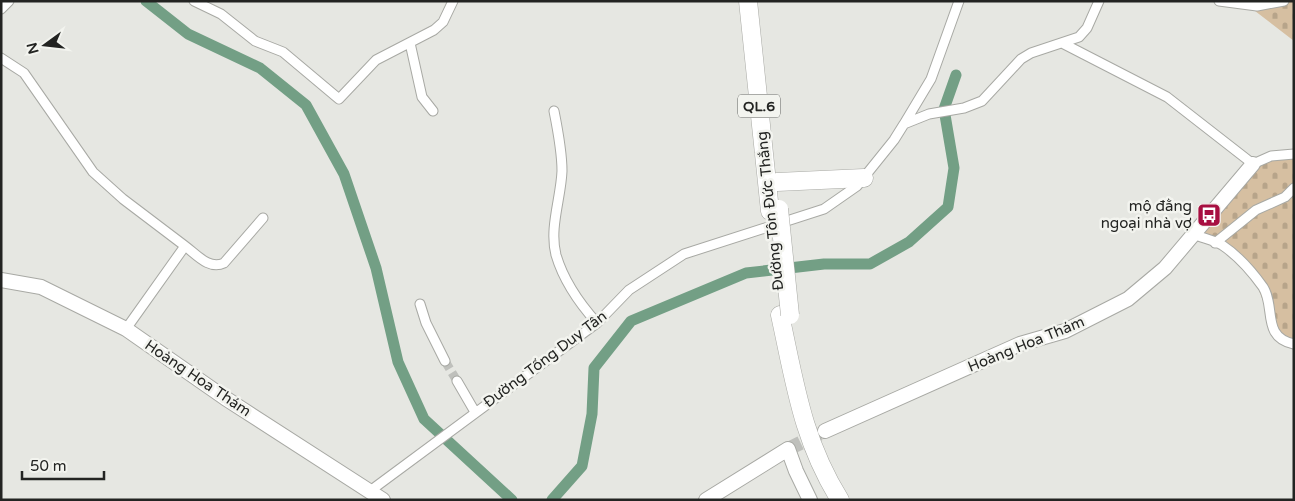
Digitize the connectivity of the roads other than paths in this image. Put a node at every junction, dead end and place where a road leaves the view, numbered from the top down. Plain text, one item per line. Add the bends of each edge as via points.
1 (9, 1) edge
2 (194, 1) edge
3 (453, 1) edge
4 (748, 1) edge
5 (760, 1) edge
6 (959, 1) edge
7 (1098, 1) edge
8 (1219, 1) edge
9 (1284, 1) edge
10 (1, 9) edge
11 (410, 44) junction
12 (1064, 44) junction
13 (1, 58) edge
14 (433, 111) dead end
15 (554, 111) dead end
16 (904, 124) junction
17 (1294, 154) edge
18 (1253, 164) junction
19 (864, 178) junction
20 (777, 182) junction
21 (1294, 188) edge
22 (774, 210) junction
23 (263, 218) dead end
24 (1193, 234) junction
25 (1214, 243) junction
26 (185, 246) junction
27 (1, 280) edge
28 (420, 304) dead end
29 (597, 323) junction
30 (126, 329) junction
31 (1294, 344) edge
32 (445, 361) tunnel mouth
33 (457, 381) tunnel mouth
34 (475, 412) junction
35 (825, 431) tunnel mouth
36 (370, 491) junction
37 (383, 500) edge
38 (706, 500) edge
39 (810, 500) edge
40 (840, 500) edge

1 - 10 street
2 - 11 street via 227,18 255,41 283,52 339,99 376,60
3 - 11 street via 443,22
4 - 22 highway, Đường Tôn Đức Thắng / QL.6
5 - 20 highway, Đường Tôn Đức Thắng / QL.6
6 - 16 street, Đường Tống Duy Tân via 931,79
7 - 12 street via 1088,28
8 - 9 street via 1257,6
11 - 14 street via 422,97
12 - 16 street via 1031,53 982,101 964,108 928,114
12 - 18 street via 1167,97
13 - 26 street via 24,74 93,172
15 - 29 street via 562,171 555,225 556,253 576,300
16 - 19 street, Đường Tống Duy Tân
17 - 18 street, Hoàng Hoa Thám via 1271,156
18 - 24 street, Hoàng Hoa Thám
19 - 20 highway
19 - 29 street, Đường Tống Duy Tân via 824,209 684,254 629,290
20 - 22 highway, Đường Tôn Đức Thắng / QL.6
21 - 25 street via 1285,197 1256,210
22 - 40 highway, Đường Tôn Đức Thắng / QL.6, bridge via 796,390 815,455
23 - 26 street via 224,263 217,266 211,266
24 - 25 street
24 - 35 street, Hoàng Hoa Thám via 1165,268 1128,299 1065,331 1020,344
25 - 31 street via 1232,255 1263,288 1270,324 1286,342
26 - 30 street
27 - 30 street, Hoàng Hoa Thám via 41,288
28 - 32 street
29 - 34 street, Đường Tống Duy Tân
30 - 36 street, Hoàng Hoa Thám via 225,398
33 - 34 street
34 - 36 street, Đường Tống Duy Tân
36 - 37 street, Hoàng Hoa Thám
38 - 39 street via 788,449

